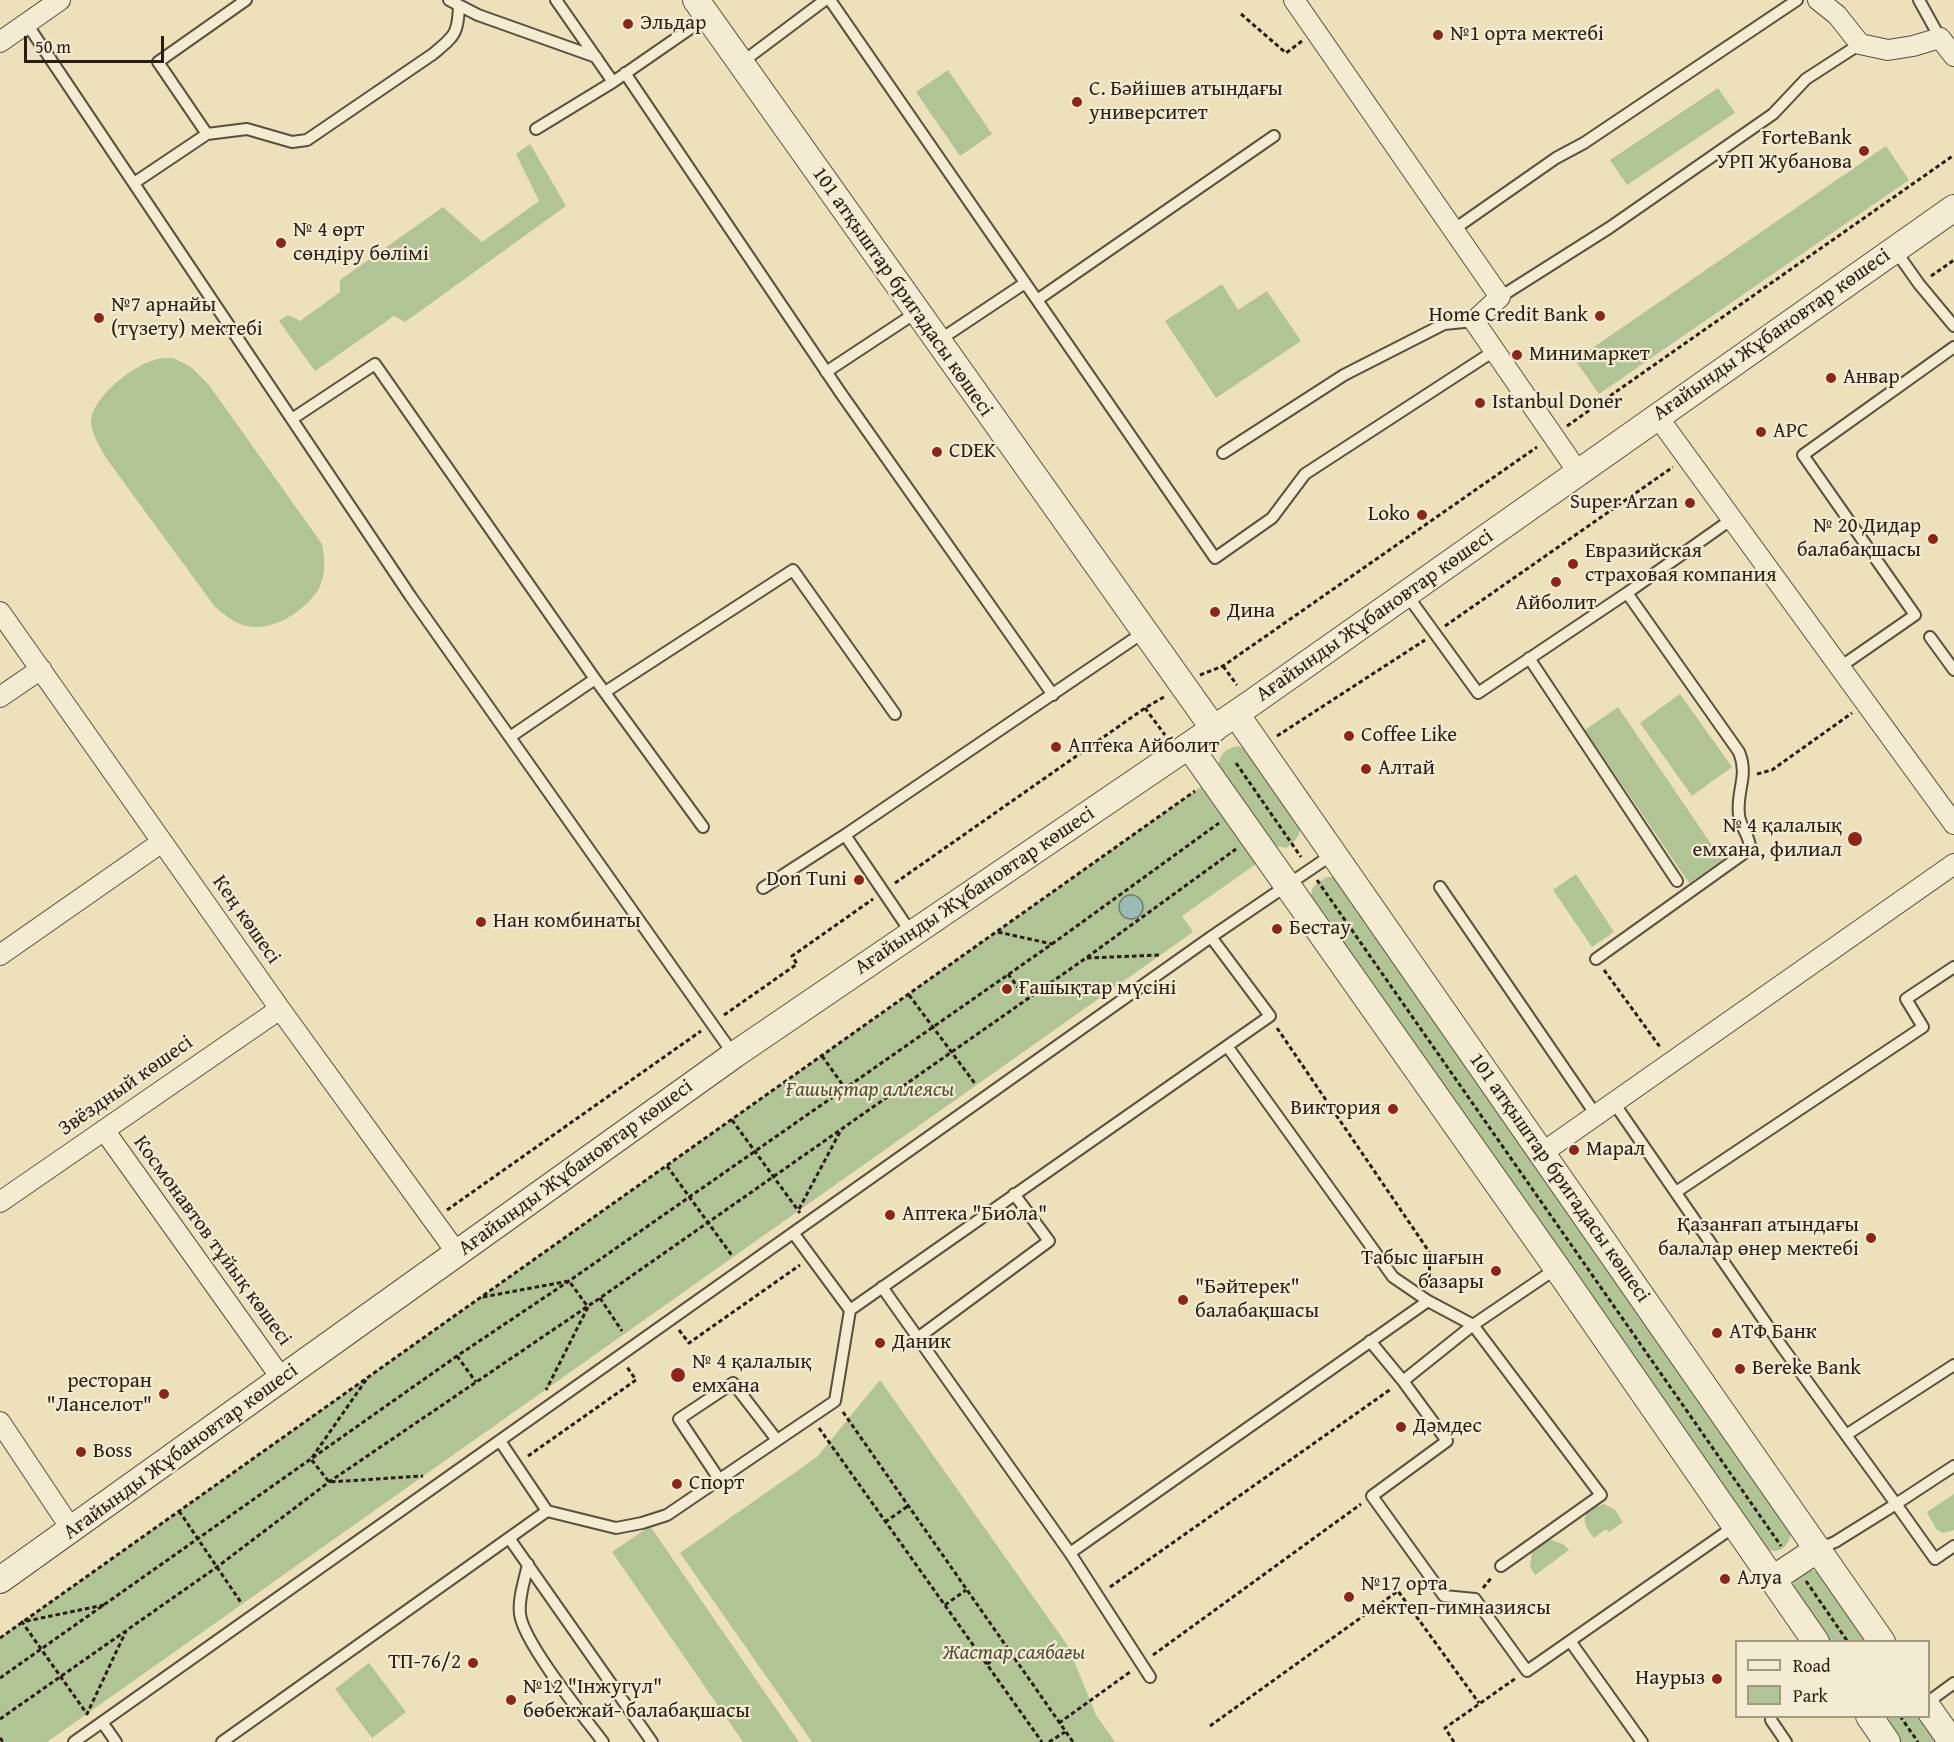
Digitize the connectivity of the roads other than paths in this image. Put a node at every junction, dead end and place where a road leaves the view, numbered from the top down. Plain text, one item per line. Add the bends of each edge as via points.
1 (60, 0) edge
2 (246, 0) edge
3 (556, 0) edge
4 (825, 0) edge
5 (830, 0) edge
6 (1294, 0) edge
7 (1797, 0) edge
8 (1818, 0) edge
9 (1918, 0) edge
10 (454, 3) edge
11 (702, 8) edge
12 (27, 24) junction
13 (1940, 38) junction
14 (0, 42) edge
15 (1860, 44) junction
16 (1954, 56) edge
17 (596, 57) junction
18 (740, 64) junction
19 (624, 73) junction
20 (613, 82) junction
21 (536, 129) dead end
22 (207, 134) junction
23 (1274, 136) dead end
24 (134, 183) junction
25 (1954, 208) edge
26 (1453, 230) junction
27 (1894, 249) junction
28 (1025, 283) junction
29 (1500, 297) junction
30 (1037, 300) junction
31 (916, 312) junction
32 (1474, 321) junction
33 (1954, 326) edge
34 (938, 342) junction
35 (1954, 347) edge
36 (1494, 351) junction
37 (826, 372) junction
38 (1657, 416) junction
39 (292, 419) junction
40 (1223, 453) dead end
41 (1578, 472) junction
42 (1732, 519) junction
43 (1627, 593) junction
44 (1406, 594) junction
45 (0, 612) edge
46 (1144, 632) junction
47 (1930, 637) dead end
48 (1529, 658) junction
49 (1840, 667) junction
50 (41, 669) junction
51 (1954, 670) edge
52 (595, 679) junction
53 (605, 692) junction
54 (1053, 695) junction
55 (0, 697) edge
56 (894, 714) dead end
57 (1236, 714) junction
58 (1214, 729) junction
59 (510, 736) junction
60 (1189, 746) junction
61 (1954, 824) edge
62 (703, 827) dead end
63 (845, 835) junction
64 (162, 842) junction
65 (1333, 854) junction
66 (1954, 864) edge
67 (1677, 881) dead end
68 (1287, 885) junction
69 (1440, 887) dead end
70 (763, 888) dead end
71 (912, 934) junction
72 (1211, 937) junction
73 (0, 955) edge
74 (1596, 959) road end
75 (1954, 967) edge
76 (280, 1009) junction
77 (1227, 1046) junction
78 (734, 1055) junction
79 (1614, 1102) junction
80 (1596, 1115) junction
81 (104, 1130) junction
82 (1542, 1153) junction
83 (1676, 1192) junction
84 (1014, 1194) junction
85 (0, 1202) edge
86 (794, 1234) junction
87 (458, 1253) junction
88 (1557, 1268) junction
89 (882, 1287) junction
90 (1428, 1301) junction
91 (850, 1310) junction
92 (1473, 1325) junction
93 (919, 1337) junction
94 (1371, 1341) junction
95 (1954, 1365) edge
96 (282, 1379) junction
97 (1403, 1381) junction
98 (0, 1422) edge
99 (1846, 1435) junction
100 (777, 1440) junction
101 (500, 1441) junction
102 (1954, 1466) edge
103 (720, 1479) junction
104 (1896, 1504) junction
105 (547, 1511) junction
106 (1742, 1519) junction
107 (72, 1530) junction
108 (509, 1538) junction
109 (1954, 1546) edge
110 (1818, 1549) junction
111 (1070, 1553) junction
112 (528, 1563) junction
113 (1501, 1566) road end
114 (1773, 1579) junction
115 (0, 1580) edge
116 (1815, 1640) edge
117 (1881, 1640) edge
118 (1570, 1641) junction
119 (1150, 1677) dead end
120 (1954, 1683) edge
121 (1930, 1701) edge
122 (1930, 1709) edge
123 (1870, 1718) edge
124 (1771, 1720) dead end
125 (102, 1722) junction
126 (74, 1742) edge
127 (116, 1742) edge
128 (222, 1742) edge
129 (603, 1742) edge
130 (652, 1742) edge
131 (1642, 1742) edge
132 (1786, 1742) edge
133 (1887, 1742) edge
134 (1952, 1742) edge

1 - 12 street
2 - 22 lane via 158,62
3 - 17 lane
4 - 18 lane
5 - 28 lane
6 - 26 street
7 - 26 lane
8 - 15 street via 1837,15
9 - 13 lane
10 - 17 lane
10 - 22 lane via 458,26 452,38 307,140 292,142 247,129
11 - 18 street, 101 атқыштар бригадасы көшесі
11 - 19 lane
12 - 14 street
12 - 24 lane
13 - 15 street via 1888,50
13 - 16 street
15 - 29 lane via 1806,80 1773,114 1609,228
17 - 20 lane
18 - 31 street, 101 атқыштар бригадасы көшесі
19 - 20 lane
19 - 37 lane
20 - 21 lane
22 - 24 lane
23 - 30 lane
24 - 39 lane
25 - 27 street, Ағайынды Жұбановтар көшесі
26 - 29 street
27 - 33 lane
27 - 38 street, Ағайынды Жұбановтар көшесі
28 - 30 lane
28 - 34 lane
29 - 32 street
30 - 36 lane via 1215,558 1272,518 1305,474
31 - 34 street, 101 атқыштар бригадасы көшесі
31 - 37 lane
32 - 36 street
32 - 40 lane via 1444,324 1344,375
34 - 46 street, 101 атқыштар бригадасы көшесі
35 - 49 lane via 1803,455 1915,615
36 - 41 street
37 - 54 lane
38 - 41 street, Ағайынды Жұбановтар көшесі
38 - 42 street
39 - 52 lane via 375,364
39 - 59 lane
41 - 44 street, Ағайынды Жұбановтар көшесі
42 - 43 lane
42 - 49 street
43 - 48 lane
43 - 74 lane via 1739,752 1744,778 1738,809 1750,847
44 - 48 lane via 1478,693
44 - 57 street, Ағайынды Жұбановтар көшесі
45 - 50 street, Кең көшесі
46 - 54 lane
46 - 58 street, 101 атқыштар бригадасы көшесі
47 - 51 lane
48 - 67 lane
49 - 61 street
50 - 55 street
50 - 64 street, Кең көшесі
52 - 53 lane
52 - 59 lane
53 - 56 lane via 793,570
53 - 62 lane
54 - 63 lane
57 - 58 street, Ағайынды Жұбановтар көшесі
57 - 65 street, 101 атқыштар бригадасы көшесі
58 - 60 street, Ағайынды Жұбановтар көшесі
59 - 78 lane
60 - 68 street via 1230,816
60 - 71 street, Ағайынды Жұбановтар көшесі
63 - 70 lane
63 - 71 lane
64 - 73 street
64 - 76 street, Кең көшесі
65 - 68 lane
65 - 82 street, 101 атқыштар бригадасы көшесі
66 - 79 street
68 - 72 lane
68 - 88 street via 1528,1205
69 - 80 lane
71 - 78 street, Ағайынды Жұбановтар көшесі
72 - 77 lane via 1270,1016
72 - 86 lane
75 - 83 lane via 1906,999 1923,1026
76 - 81 street, Звёздный көшесі
76 - 87 street, Кең көшесі
77 - 84 lane
77 - 90 lane via 1393,1277
78 - 87 street, Ағайынды Жұбановтар көшесі
79 - 80 street
79 - 83 lane
80 - 82 street
81 - 85 street, Звёздный көшесі
81 - 96 street, Космонавтов тұйық көшесі
82 - 110 street, 101 атқыштар бригадасы көшесі
83 - 99 lane
84 - 89 lane
84 - 93 lane via 1049,1241
86 - 91 lane
86 - 101 lane
87 - 96 street, Ағайынды Жұбановтар көшесі
88 - 92 lane
88 - 106 street via 1640,1365
89 - 91 lane
89 - 93 lane
90 - 92 lane
90 - 94 lane
91 - 100 lane via 835,1401
92 - 97 lane
92 - 113 lane via 1600,1494
93 - 111 lane
94 - 97 lane
94 - 111 lane
95 - 99 lane
96 - 107 street, Ағайынды Жұбановтар көшесі
97 - 118 lane via 1447,1441 1372,1496 1444,1596 1475,1599 1527,1671
98 - 107 street
99 - 104 lane
100 - 103 lane
100 - 103 lane via 733,1383 679,1419
101 - 105 lane
101 - 125 lane
102 - 104 lane
103 - 105 lane via 667,1515 616,1528
104 - 109 lane via 1935,1558
104 - 110 lane
105 - 108 lane
106 - 114 street
106 - 118 lane
107 - 115 street, Ағайынды Жұбановтар көшесі
108 - 112 lane
108 - 128 lane
110 - 114 street
110 - 117 street, 101 атқыштар бригадасы көшесі
111 - 119 lane
112 - 129 lane via 520,1615 530,1639
112 - 130 lane
114 - 116 street
118 - 131 lane
120 - 121 lane
122 - 134 street
123 - 133 street
124 - 132 lane
125 - 126 lane
125 - 127 lane

